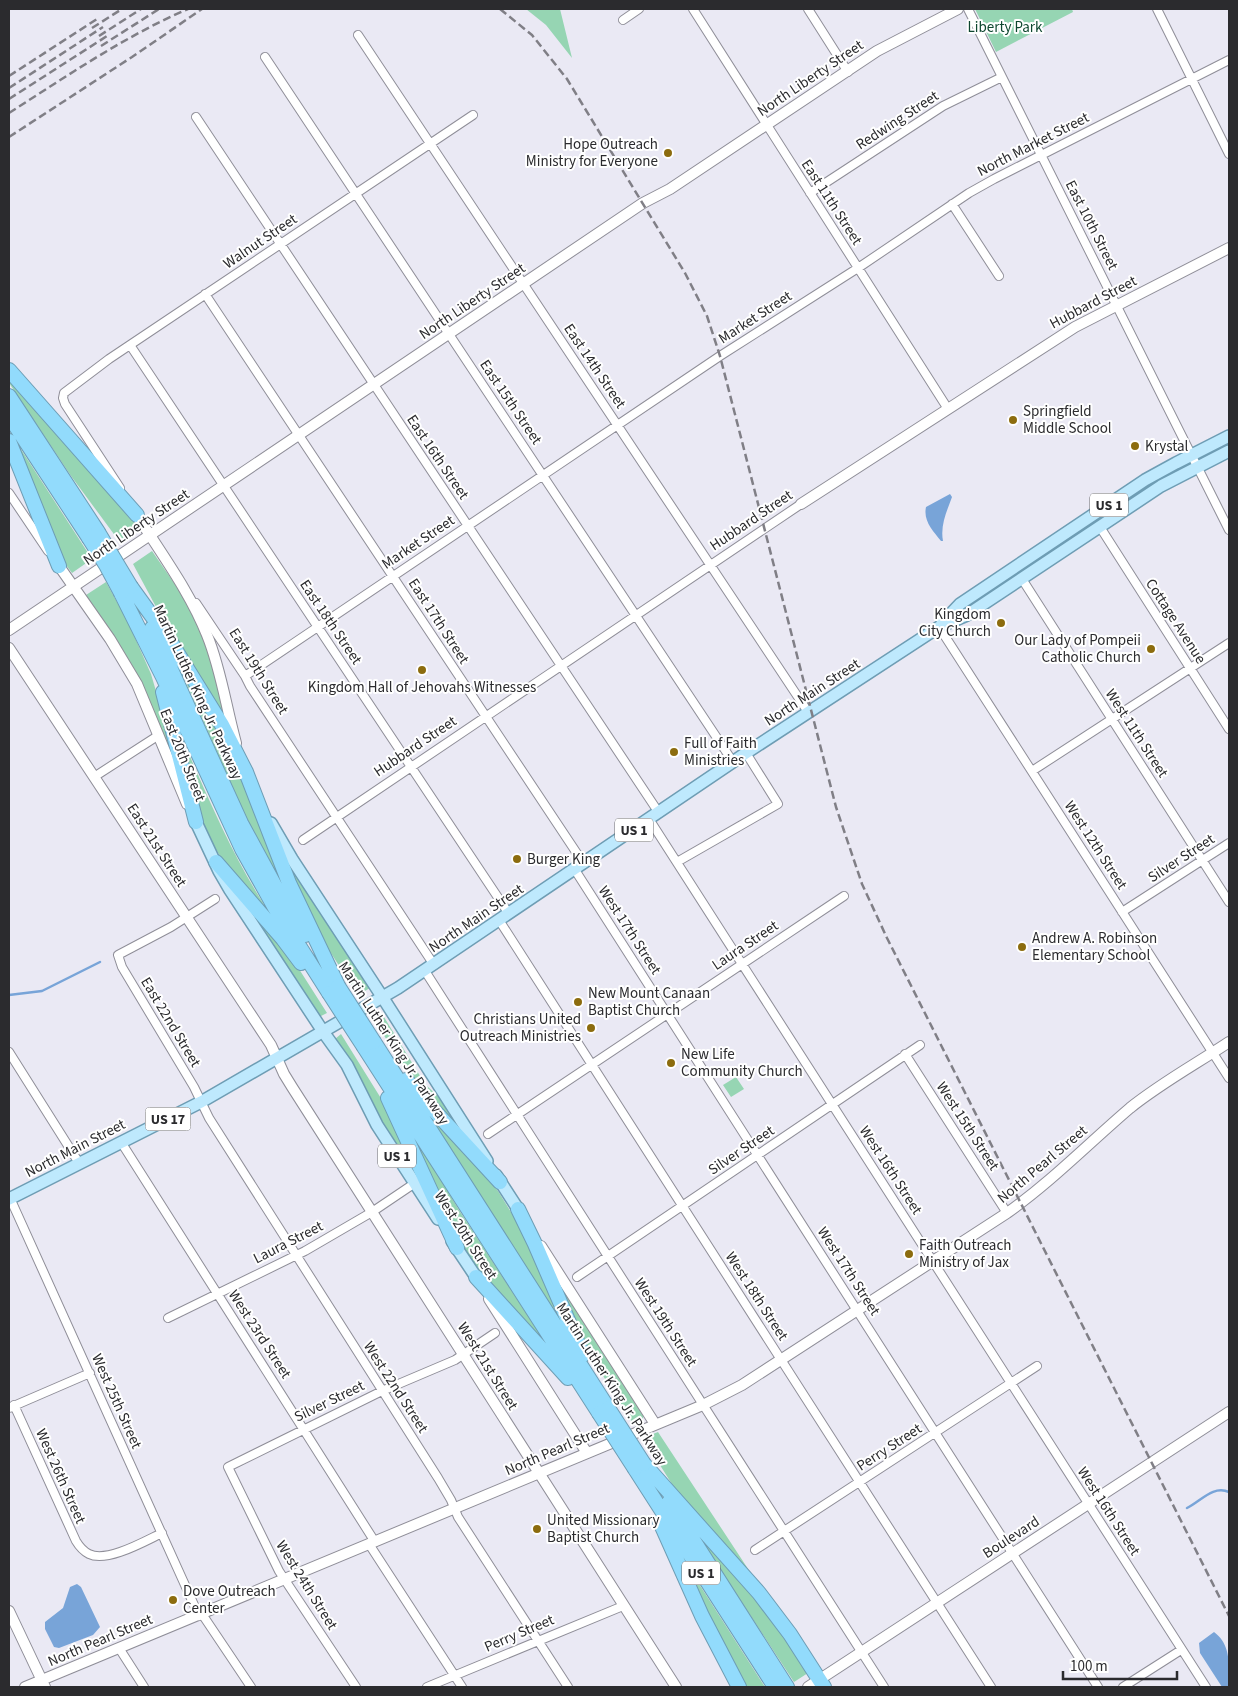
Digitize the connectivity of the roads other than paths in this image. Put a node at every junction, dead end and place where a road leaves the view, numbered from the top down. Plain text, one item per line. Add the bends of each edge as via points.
1 (639, 9) edge
2 (693, 9) edge
3 (808, 9) edge
4 (958, 9) edge
5 (968, 9) edge
6 (1156, 9) edge
7 (623, 20) dead end
8 (358, 35) dead end
9 (266, 58) dead end
10 (1229, 60) edge
11 (848, 72) junction
12 (1002, 77) junction
13 (1192, 79) junction
14 (473, 116) dead end
15 (196, 117) dead end
16 (768, 125) junction
17 (430, 143) junction
18 (1229, 154) edge
19 (1041, 155) junction
20 (810, 193) junction
21 (355, 194) junction
22 (952, 204) junction
23 (280, 244) junction
24 (1229, 248) edge
25 (858, 268) junction
26 (999, 276) dead end
27 (524, 284) junction
28 (206, 294) junction
29 (1118, 305) junction
30 (449, 334) junction
31 (130, 345) junction
32 (9, 370) edge
33 (374, 385) junction
34 (64, 393) joint
35 (9, 396) edge
36 (948, 409) junction
37 (9, 416) edge
38 (618, 425) junction
39 (299, 436) junction
40 (1229, 436) edge
41 (9, 441) edge
42 (1229, 451) edge
43 (1192, 454) junction
44 (1198, 466) junction
45 (543, 475) junction
46 (224, 486) junction
47 (9, 493) edge
48 (801, 504) joint
49 (138, 515) junction
50 (468, 526) junction
51 (1100, 527) junction
52 (1229, 530) edge
53 (94, 535) junction
54 (150, 535) junction
55 (711, 565) junction
56 (58, 566) junction
57 (177, 575) junction
58 (393, 576) junction
59 (1022, 579) junction
60 (74, 587) junction
61 (126, 590) junction
62 (636, 616) junction
63 (318, 627) junction
64 (939, 627) junction
65 (9, 630) edge
66 (1229, 643) edge
67 (9, 648) edge
68 (561, 666) junction
69 (1190, 668) junction
70 (245, 676) junction
71 (163, 677) junction
72 (808, 712) junction
73 (486, 716) junction
74 (1111, 719) junction
75 (1229, 729) edge
76 (159, 735) junction
77 (746, 753) junction
78 (733, 762) junction
79 (411, 767) junction
80 (1032, 770) junction
81 (246, 772) junction
82 (94, 777) junction
83 (654, 816) junction
84 (336, 818) junction
85 (196, 822) junction
86 (303, 840) dead end
87 (1229, 843) edge
88 (1202, 860) junction
89 (216, 862) junction
90 (677, 862) junction
91 (579, 867) junction
92 (844, 896) dead end
93 (215, 899) dead end
94 (1229, 902) edge
95 (1122, 912) junction
96 (504, 917) junction
97 (187, 918) junction
98 (742, 964) junction
99 (429, 968) junction
100 (331, 989) junction
101 (383, 998) junction
102 (667, 1013) junction
103 (324, 1033) junction
104 (1229, 1042) edge
105 (920, 1045) dead end
106 (369, 1048) junction
107 (9, 1052) edge
108 (1213, 1053) junction
109 (905, 1054) junction
110 (278, 1060) junction
111 (592, 1064) junction
112 (1229, 1078) edge
113 (201, 1102) junction
114 (832, 1104) junction
115 (517, 1114) junction
116 (488, 1134) dead end
117 (121, 1142) junction
118 (757, 1155) junction
119 (79, 1163) junction
120 (500, 1182) junction
121 (415, 1183) junction
122 (9, 1199) edge
123 (682, 1206) junction
124 (518, 1209) junction
125 (372, 1212) junction
126 (1007, 1213) junction
127 (457, 1248) junction
128 (296, 1255) junction
129 (607, 1256) junction
130 (933, 1262) junction
131 (476, 1277) junction
132 (577, 1277) dead end
133 (217, 1293) junction
134 (858, 1311) junction
135 (168, 1318) dead end
136 (495, 1333) dead end
137 (462, 1354) junction
138 (782, 1360) junction
139 (1037, 1366) dead end
140 (90, 1373) junction
141 (1011, 1383) junction
142 (382, 1391) junction
143 (587, 1396) junction
144 (703, 1405) junction
145 (12, 1406) edge
146 (604, 1410) junction
147 (1229, 1412) edge
148 (655, 1424) junction
149 (304, 1429) junction
150 (935, 1433) junction
151 (587, 1453) junction
152 (640, 1466) junction
153 (228, 1467) joint
154 (538, 1473) junction
155 (860, 1482) junction
156 (1089, 1504) junction
157 (454, 1508) junction
158 (784, 1531) junction
159 (162, 1533) junction
160 (372, 1543) junction
161 (755, 1550) dead end
162 (1013, 1553) junction
163 (285, 1579) junction
164 (937, 1603) junction
165 (623, 1606) junction
166 (9, 1611) edge
167 (200, 1615) junction
168 (537, 1641) junction
169 (119, 1648) junction
170 (1181, 1650) junction
171 (861, 1652) junction
172 (454, 1675) junction
173 (773, 1678) edge
174 (44, 1684) edge
175 (817, 1685) edge
176 (25, 1687) edge
177 (144, 1687) edge
178 (251, 1687) edge
179 (356, 1687) edge
180 (427, 1687) edge
181 (462, 1687) edge
182 (568, 1687) edge
183 (676, 1687) edge
184 (739, 1687) edge
185 (787, 1687) edge
186 (884, 1687) edge
187 (991, 1687) edge
188 (1098, 1687) edge
189 (1123, 1687) edge
190 (1206, 1687) edge

1 - 7 street
2 - 16 street, East 11th Street
3 - 11 street
4 - 11 street, North Liberty Street via 885,46
5 - 12 street, East 10th Street
6 - 13 street
8 - 17 street, East 14th Street
9 - 21 street, East 15th Street
10 - 13 street, North Market Street
11 - 16 street, North Liberty Street
12 - 19 street, East 10th Street
12 - 20 street, Redwing Street via 942,106
13 - 18 street
13 - 19 street, North Market Street
14 - 17 street, Walnut Street
15 - 23 street, East 16th Street
16 - 20 street, East 11th Street
16 - 27 street, North Liberty Street via 643,203
17 - 21 street, Walnut Street
17 - 27 street, East 14th Street
19 - 22 street, North Market Street
19 - 29 street, East 10th Street
20 - 25 street, East 11th Street
21 - 23 street, Walnut Street
21 - 30 street, East 15th Street
22 - 25 street, North Market Street
22 - 26 street
23 - 28 street, Walnut Street
23 - 33 street, East 16th Street
24 - 29 street, Hubbard Street
25 - 36 street, East 11th Street
25 - 38 street, Market Street
27 - 30 street, North Liberty Street
27 - 38 street, East 14th Street
28 - 31 street, Walnut Street
28 - 39 street, East 17th Street
29 - 36 street, Hubbard Street via 1070,330
29 - 43 street, East 10th Street
30 - 33 street, North Liberty Street
30 - 45 street, East 15th Street
31 - 34 street, Walnut Street
31 - 46 street, East 18th Street
32 - 49 highway
33 - 39 street, North Liberty Street
33 - 50 street, East 16th Street
34 - 49 street, East 19th Street via 65,404
35 - 53 highway, Martin Luther King Jr. Parkway
36 - 48 street, Hubbard Street
37 - 53 highway, Martin Luther King Jr. Parkway
38 - 45 street, Market Street
38 - 55 street, East 14th Street
39 - 46 street, North Liberty Street
39 - 58 street, East 17th Street
40 - 43 main road, North Main Street / US 1
41 - 56 highway
42 - 44 main road, North Main Street / US 1
43 - 44 street, East 10th Street
43 - 64 main road, North Main Street / US 1 via 1145,480 960,604
44 - 51 main road, North Main Street / US 1 via 1161,486
44 - 52 street, East 10th Street
45 - 50 street, Market Street
45 - 62 street, East 15th Street
46 - 54 street, North Liberty Street
46 - 63 street, East 18th Street
47 - 56 street, East 20th Street
48 - 55 street, Hubbard Street
49 - 54 street, East 19th Street
50 - 58 street, Market Street
50 - 68 street, East 16th Street
51 - 59 main road, North Main Street / US 1
51 - 69 street, Cottage Avenue
53 - 61 highway, Martin Luther King Jr. Parkway, bridge
54 - 57 street, East 19th Street
54 - 60 street, North Liberty Street
55 - 62 street, Hubbard Street
55 - 72 street, East 14th Street
56 - 60 street, East 20th Street
57 - 70 street, East 19th Street
57 - 81 street via 210,642
58 - 63 street, Market Street
58 - 73 street, East 17th Street
59 - 64 main road, North Main Street / US 1 via 967,615
59 - 74 street, West 11th Street
60 - 65 street, North Liberty Street
60 - 76 street, East 20th Street via 132,675
61 - 71 highway, Martin Luther King Jr. Parkway
61 - 81 highway via 170,642 210,704
61 - 100 highway, Martin Luther King Jr. Parkway via 156,635 253,847
62 - 68 street, Hubbard Street
62 - 78 street, East 15th Street
63 - 70 street, Market Street
63 - 79 street, East 18th Street
64 - 72 main road, North Main Street / US 1
64 - 80 street, West 12th Street
66 - 69 street
67 - 82 street, East 21st Street
68 - 73 street, Hubbard Street
68 - 83 street, East 16th Street
69 - 74 street
69 - 75 street, Cottage Avenue
70 - 84 street, East 19th Street
71 - 85 highway via 162,690
71 - 100 highway, Martin Luther King Jr. Parkway via 242,849 275,908
72 - 77 main road, North Main Street / US 1
73 - 79 street, Hubbard Street
73 - 91 street, East 17th Street
74 - 80 street
74 - 88 street, West 11th Street
76 - 82 street
76 - 85 street, East 20th Street
77 - 78 main road, North Main Street / US 1
77 - 90 street via 778,804
78 - 83 main road, North Main Street / US 1
79 - 84 street, Hubbard Street
79 - 96 street, East 18th Street
80 - 95 street, West 12th Street
81 - 100 highway
81 - 101 main road via 287,852
82 - 97 street, East 21st Street
83 - 90 street, West 16th Street
83 - 91 main road, North Main Street / US 1
84 - 86 street, Hubbard Street
84 - 99 street, East 19th Street
85 - 89 main road, East 20th Street
87 - 88 street, Silver Street
88 - 94 street, West 11th Street
88 - 95 street, Silver Street
89 - 100 highway via 308,972
89 - 103 main road, East 20th Street via 230,890
90 - 98 street, West 16th Street
91 - 96 main road, North Main Street / US 1
91 - 102 street, West 17th Street
92 - 98 street, Laura Street
93 - 97 street
95 - 108 street, West 12th Street
96 - 99 main road, North Main Street / US 1
96 - 111 street, West 18th Street
97 - 110 street, East 21st Street
97 - 113 street, East 22nd Street via 118,955
98 - 102 street, Laura Street
98 - 114 street, West 16th Street
99 - 101 main road, North Main Street / US 1
99 - 115 street, West 19th Street
100 - 106 highway, Martin Luther King Jr. Parkway, bridge
101 - 103 main road, North Main Street / US 1
101 - 120 main road, US 1
102 - 111 street, Laura Street
102 - 118 street, West 17th Street
103 - 110 main road, North Main Street / US 17
103 - 121 main road, West 20th Street / US 1 via 347,1065 377,1124
104 - 108 street, North Pearl Street
105 - 109 street, Silver Street
106 - 120 highway via 404,1078
106 - 127 highway via 378,1080
106 - 143 highway, Martin Luther King Jr. Parkway
106 - 146 highway, Martin Luther King Jr. Parkway
107 - 119 street
108 - 112 street, West 12th Street
108 - 126 street, North Pearl Street via 1150,1093 1030,1197
109 - 114 street, Silver Street
109 - 126 street, West 15th Street
110 - 113 main road, North Main Street / US 17
110 - 125 street, West 21st Street
111 - 115 street, Laura Street
111 - 123 street, West 18th Street
113 - 117 main road, North Main Street / US 17
113 - 128 street, West 22nd Street
114 - 118 street, Silver Street
114 - 130 street, West 16th Street
115 - 116 street, Laura Street
115 - 129 street, West 19th Street
117 - 119 main road, North Main Street / US 17
117 - 133 street, West 23rd Street
118 - 123 street, Silver Street
118 - 134 street, West 17th Street
119 - 122 main road, North Main Street / US 17
120 - 124 main road, US 1
121 - 125 street, Laura Street
121 - 127 main road, West 20th Street / US 1
122 - 140 street, West 25th Street
123 - 129 street, Silver Street
123 - 138 street, West 18th Street
124 - 146 highway, US 1
124 - 148 street
125 - 128 street, Laura Street
125 - 137 street, West 21st Street
126 - 130 street, North Pearl Street
127 - 131 main road, West 20th Street / US 1
128 - 133 street, Laura Street
128 - 142 street, West 22nd Street
129 - 132 street, Silver Street
129 - 144 street, West 19th Street
130 - 134 street, North Pearl Street
130 - 141 street, West 16th Street
131 - 143 highway
131 - 151 street, West 20th Street
133 - 135 street, Laura Street
133 - 149 street, West 23rd Street
134 - 138 street, North Pearl Street
134 - 150 street, West 17th Street
136 - 137 street, Silver Street
137 - 142 street, Silver Street via 455,1360
137 - 154 street, West 21st Street
138 - 144 street, North Pearl Street
138 - 155 street, West 18th Street
139 - 141 street, Perry Street
140 - 145 street
140 - 159 street, West 25th Street
141 - 150 street, Perry Street
141 - 156 street, West 16th Street
142 - 149 street, Silver Street
142 - 157 street, West 22nd Street
143 - 146 highway, Martin Luther King Jr. Parkway / US 1
144 - 148 street, North Pearl Street
144 - 158 street, West 19th Street
145 - 159 street, West 26th Street via 76,1540 88,1554 112,1555
146 - 152 highway, Martin Luther King Jr. Parkway / US 1, bridge
147 - 156 street, Boulevard
148 - 151 street, North Pearl Street
149 - 153 street, Silver Street
149 - 160 street, West 23rd Street
150 - 155 street, Perry Street
150 - 162 street, West 17th Street
151 - 154 street, North Pearl Street
152 - 173 highway, Martin Luther King Jr. Parkway / US 1
152 - 175 highway via 759,1592 790,1634
152 - 184 highway via 702,1616
153 - 163 street, West 24th Street
154 - 157 street, North Pearl Street
154 - 165 street, West 21st Street
155 - 158 street, Perry Street
155 - 164 street, West 18th Street
156 - 162 street, Boulevard
156 - 170 street, West 16th Street
157 - 160 street, North Pearl Street
157 - 168 street, West 22nd Street
158 - 161 street, Perry Street
158 - 171 street, West 19th Street
159 - 167 street, West 25th Street
160 - 163 street, North Pearl Street
160 - 172 street, West 23rd Street
162 - 164 street, Boulevard
162 - 188 street, West 17th Street
163 - 167 street, North Pearl Street
163 - 179 street, West 24th Street
164 - 171 street, Boulevard
164 - 187 street, West 18th Street
165 - 168 street, Perry Street
165 - 183 street, West 21st Street
166 - 174 street
167 - 169 street, North Pearl Street
167 - 178 street, West 25th Street
168 - 172 street, Perry Street
168 - 182 street, West 22nd Street
169 - 174 street, North Pearl Street
169 - 177 street
170 - 189 street
170 - 190 street, West 16th Street
171 - 175 street, Boulevard
171 - 186 street, West 19th Street
172 - 180 street, Perry Street
172 - 181 street, West 23rd Street
173 - 185 highway, Martin Luther King Jr. Parkway / US 1
174 - 176 street, North Pearl Street

